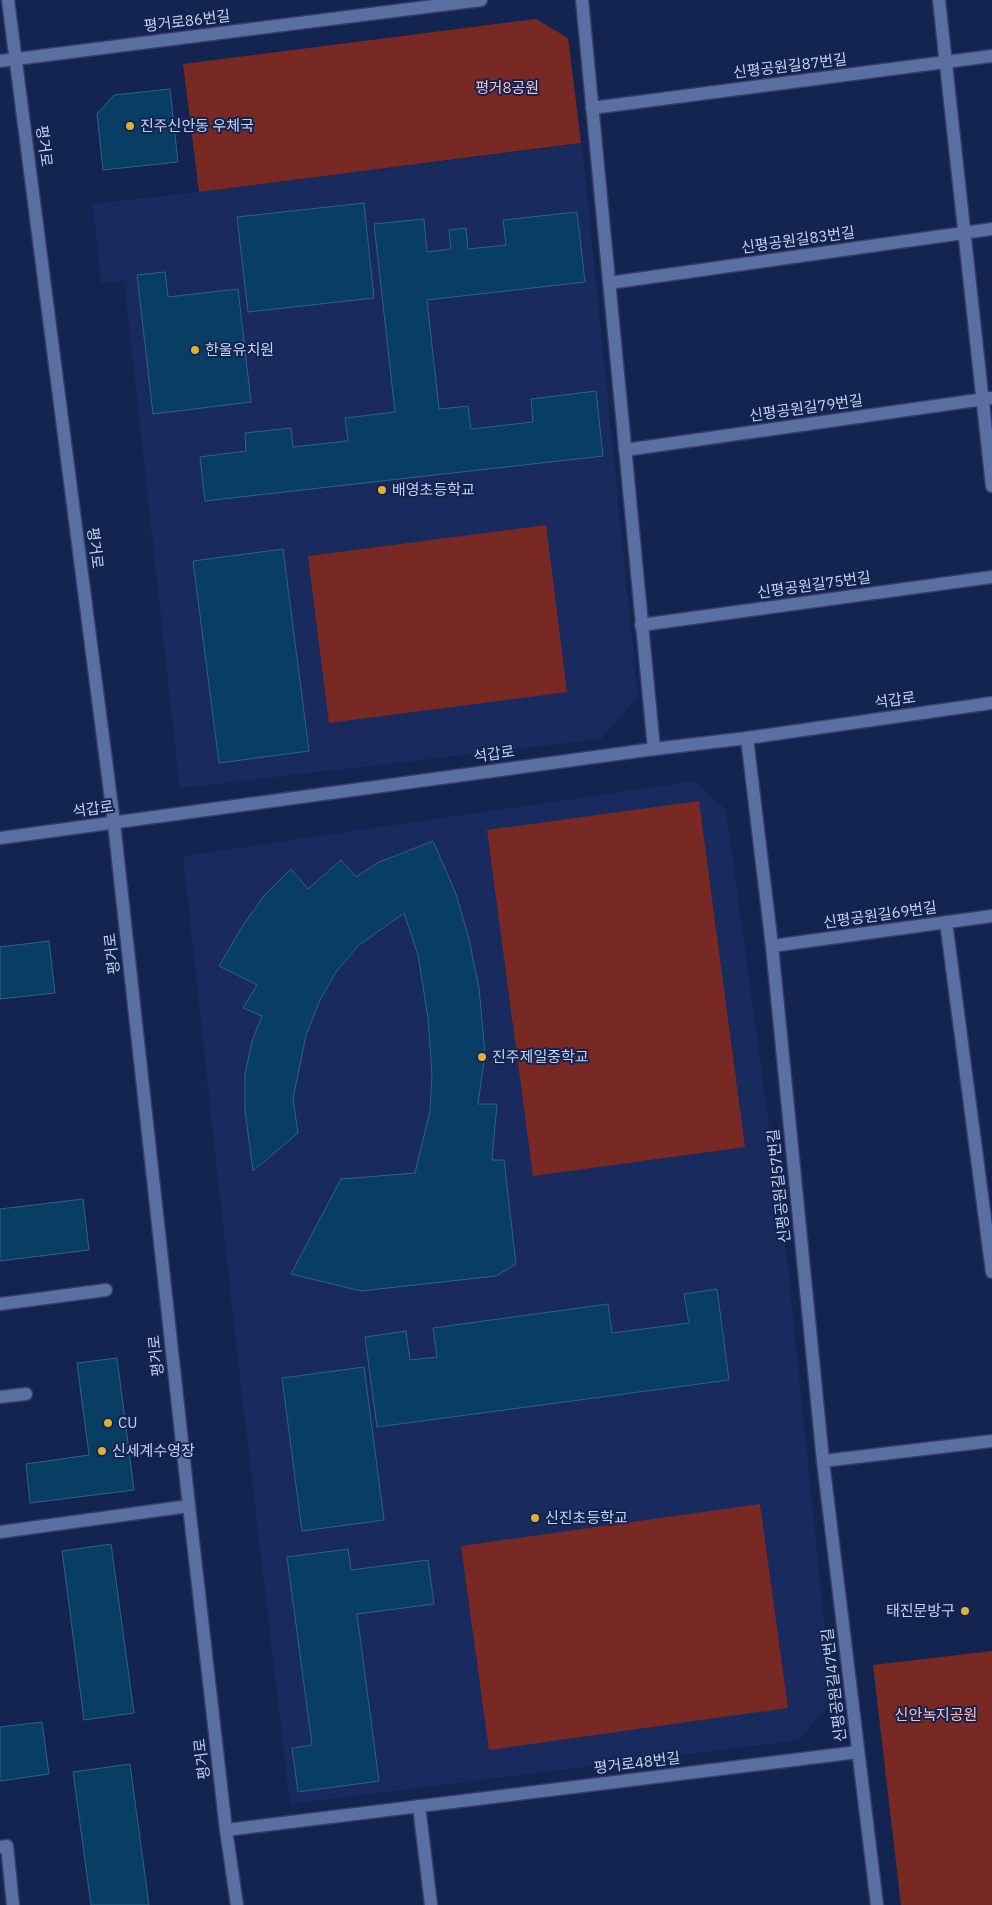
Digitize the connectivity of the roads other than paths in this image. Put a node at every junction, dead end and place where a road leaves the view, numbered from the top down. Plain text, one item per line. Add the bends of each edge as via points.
1 (8, 0) edge
2 (482, 0) edge
3 (582, 0) edge
4 (939, 0) edge
5 (992, 56) edge
6 (16, 59) junction
7 (0, 61) edge
8 (946, 62) junction
9 (592, 108) junction
10 (992, 229) edge
11 (964, 233) junction
12 (609, 283) junction
13 (987, 398) edge
14 (625, 450) junction
15 (992, 486) edge
16 (992, 577) edge
17 (641, 625) junction
18 (992, 703) edge
19 (746, 738) junction
20 (654, 748) junction
21 (114, 823) junction
22 (0, 838) edge
23 (992, 916) edge
24 (946, 922) junction
25 (772, 946) junction
26 (992, 1272) edge
27 (106, 1290) dead end
28 (0, 1304) edge
29 (26, 1394) dead end
30 (0, 1397) edge
31 (992, 1441) edge
32 (823, 1461) junction
33 (188, 1506) junction
34 (0, 1532) edge
35 (858, 1752) junction
36 (419, 1806) junction
37 (226, 1830) junction
38 (0, 1846) edge
39 (13, 1905) edge
40 (237, 1905) edge
41 (431, 1905) edge
42 (877, 1905) edge

1 - 6 street, 평거로
2 - 6 street, 평거로86번길
3 - 9 street
4 - 8 street
5 - 8 street, 신평공원길87번길
6 - 7 street, 평거로86번길
6 - 21 street, 평거로
8 - 9 street, 신평공원길87번길
8 - 11 street
9 - 12 street
10 - 11 street, 신평공원길83번길
11 - 12 street, 신평공원길83번길
11 - 13 street
12 - 14 street
13 - 14 street, 신평공원길79번길
13 - 15 street
14 - 17 street
16 - 17 street, 신평공원길75번길
17 - 20 street
18 - 19 street, 석갑로
19 - 20 street, 석갑로
19 - 25 street, 신평공원길57번길
20 - 21 street, 석갑로
21 - 22 street, 석갑로
21 - 33 street, 평거로
23 - 24 street, 신평공원길69번길
24 - 25 street, 신평공원길69번길
24 - 26 street
25 - 32 street, 신평공원길57번길
27 - 28 street
29 - 30 street
31 - 32 street
32 - 35 street, 신평공원길47번길
33 - 34 street
33 - 37 street, 평거로
35 - 36 street, 평거로48번길
35 - 42 street, 신평공원길47번길
36 - 37 street, 평거로48번길
36 - 41 street
37 - 40 street, 평거로
38 - 39 street via 7,1846

